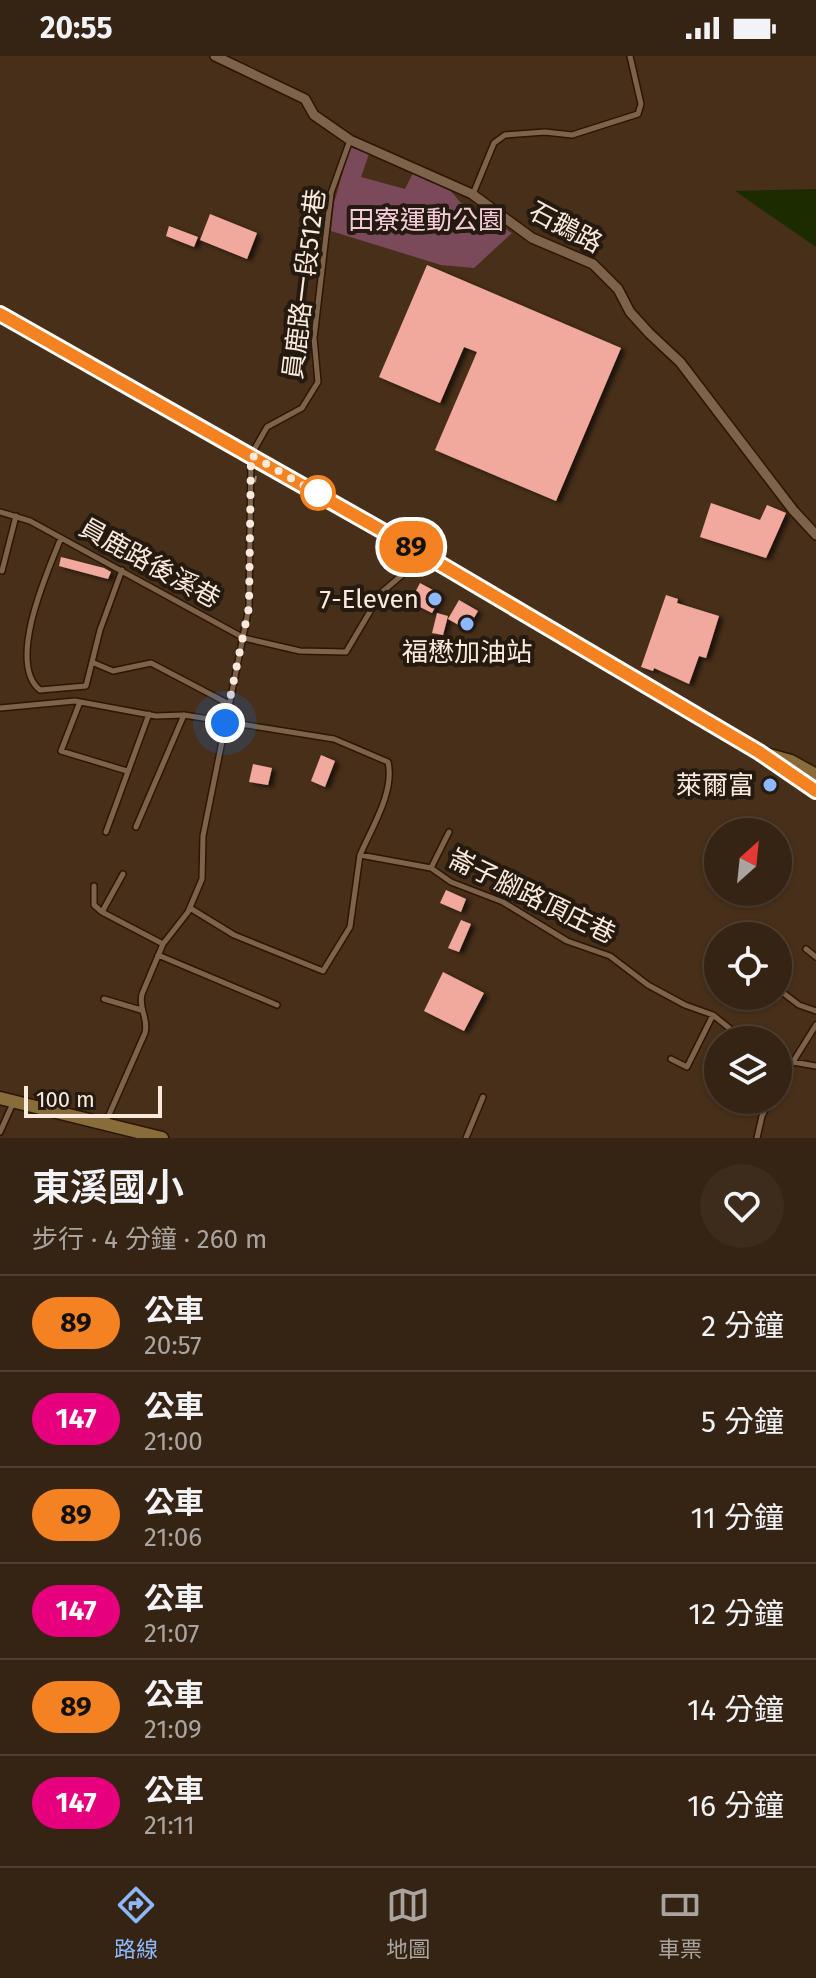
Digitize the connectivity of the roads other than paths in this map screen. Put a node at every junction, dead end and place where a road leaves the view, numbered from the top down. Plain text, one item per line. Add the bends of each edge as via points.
1 (215, 56) edge
2 (630, 56) edge
3 (350, 140) junction
4 (472, 194) junction
5 (0, 314) edge
6 (255, 452) junction
7 (0, 512) edge
8 (16, 516) junction
9 (816, 535) edge
10 (61, 538) junction
11 (425, 555) junction
12 (122, 570) junction
13 (2, 571) edge
14 (244, 638) junction
15 (94, 663) junction
16 (80, 702) junction
17 (229, 704) junction
18 (0, 708) edge
19 (149, 714) junction
20 (184, 715) junction
21 (225, 723) junction
22 (759, 752) junction
23 (127, 771) junction
24 (816, 775) edge
25 (816, 791) edge
26 (136, 827) dead end
27 (106, 832) dead end
28 (449, 832) dead end
29 (360, 855) junction
30 (431, 868) junction
31 (123, 874) dead end
32 (94, 886) dead end
33 (190, 908) junction
34 (102, 912) junction
35 (163, 944) junction
36 (806, 949) dead end
37 (158, 955) junction
38 (816, 957) edge
39 (104, 999) dead end
40 (792, 1000) edge
41 (277, 1005) dead end
42 (141, 1010) junction
43 (816, 1011) edge
44 (713, 1015) junction
45 (816, 1025) edge
46 (726, 1026) edge
47 (671, 1059) dead end
48 (793, 1062) joint
49 (816, 1066) edge
50 (483, 1097) dead end
51 (0, 1098) edge
52 (14, 1100) junction
53 (763, 1114) edge
54 (111, 1130) edge
55 (0, 1132) edge
56 (136, 1136) edge
57 (162, 1138) edge
58 (466, 1138) edge
59 (757, 1138) edge

1 - 3 street, 石鵝路 via 305,99 314,115
2 - 4 lane via 641,104 638,114 572,135 505,135 494,143
3 - 4 street, 石鵝路
3 - 6 lane, 員鹿路一段512巷 via 331,193 314,338 318,382 302,408 267,427
4 - 9 street, 石鵝路 via 532,238 593,264 609,278 630,312 680,362
5 - 6 main road
6 - 11 main road
6 - 14 lane
7 - 8 lane, 員鹿路後溪巷
8 - 10 lane, 員鹿路後溪巷
8 - 13 lane
10 - 12 lane, 員鹿路後溪巷
10 - 15 lane via 33,617 30,674 40,690 81,689
11 - 14 lane, 員鹿路後溪巷 via 381,593 346,652 300,651
11 - 22 main road
12 - 14 lane, 員鹿路後溪巷
12 - 15 lane
14 - 17 lane
15 - 17 lane via 113,671 151,663
16 - 18 lane
16 - 19 lane
16 - 23 lane via 61,751
17 - 21 lane
19 - 20 lane
19 - 23 lane
20 - 21 lane
20 - 26 lane
21 - 29 lane via 334,739 388,762 381,808
21 - 33 lane via 203,836 202,879
22 - 24 main road
22 - 25 main road
23 - 27 lane
28 - 30 lane
29 - 30 lane, 崙子腳路頂庄巷
29 - 33 lane via 350,927 323,971 234,935
30 - 44 lane, 崙子腳路頂庄巷 via 451,882 503,902 567,941 610,956 648,985
31 - 34 lane
32 - 34 lane via 94,905
33 - 35 lane
34 - 35 lane
35 - 37 lane
36 - 38 lane
37 - 41 lane
37 - 42 lane
39 - 42 lane
40 - 43 lane
42 - 54 lane via 145,1033
44 - 46 lane, 崙子腳路頂庄巷
44 - 47 lane via 687,1067
45 - 48 lane
48 - 49 lane
50 - 58 lane
51 - 52 main road
52 - 54 main road
52 - 55 lane
53 - 59 lane
54 - 56 main road
56 - 57 main road

